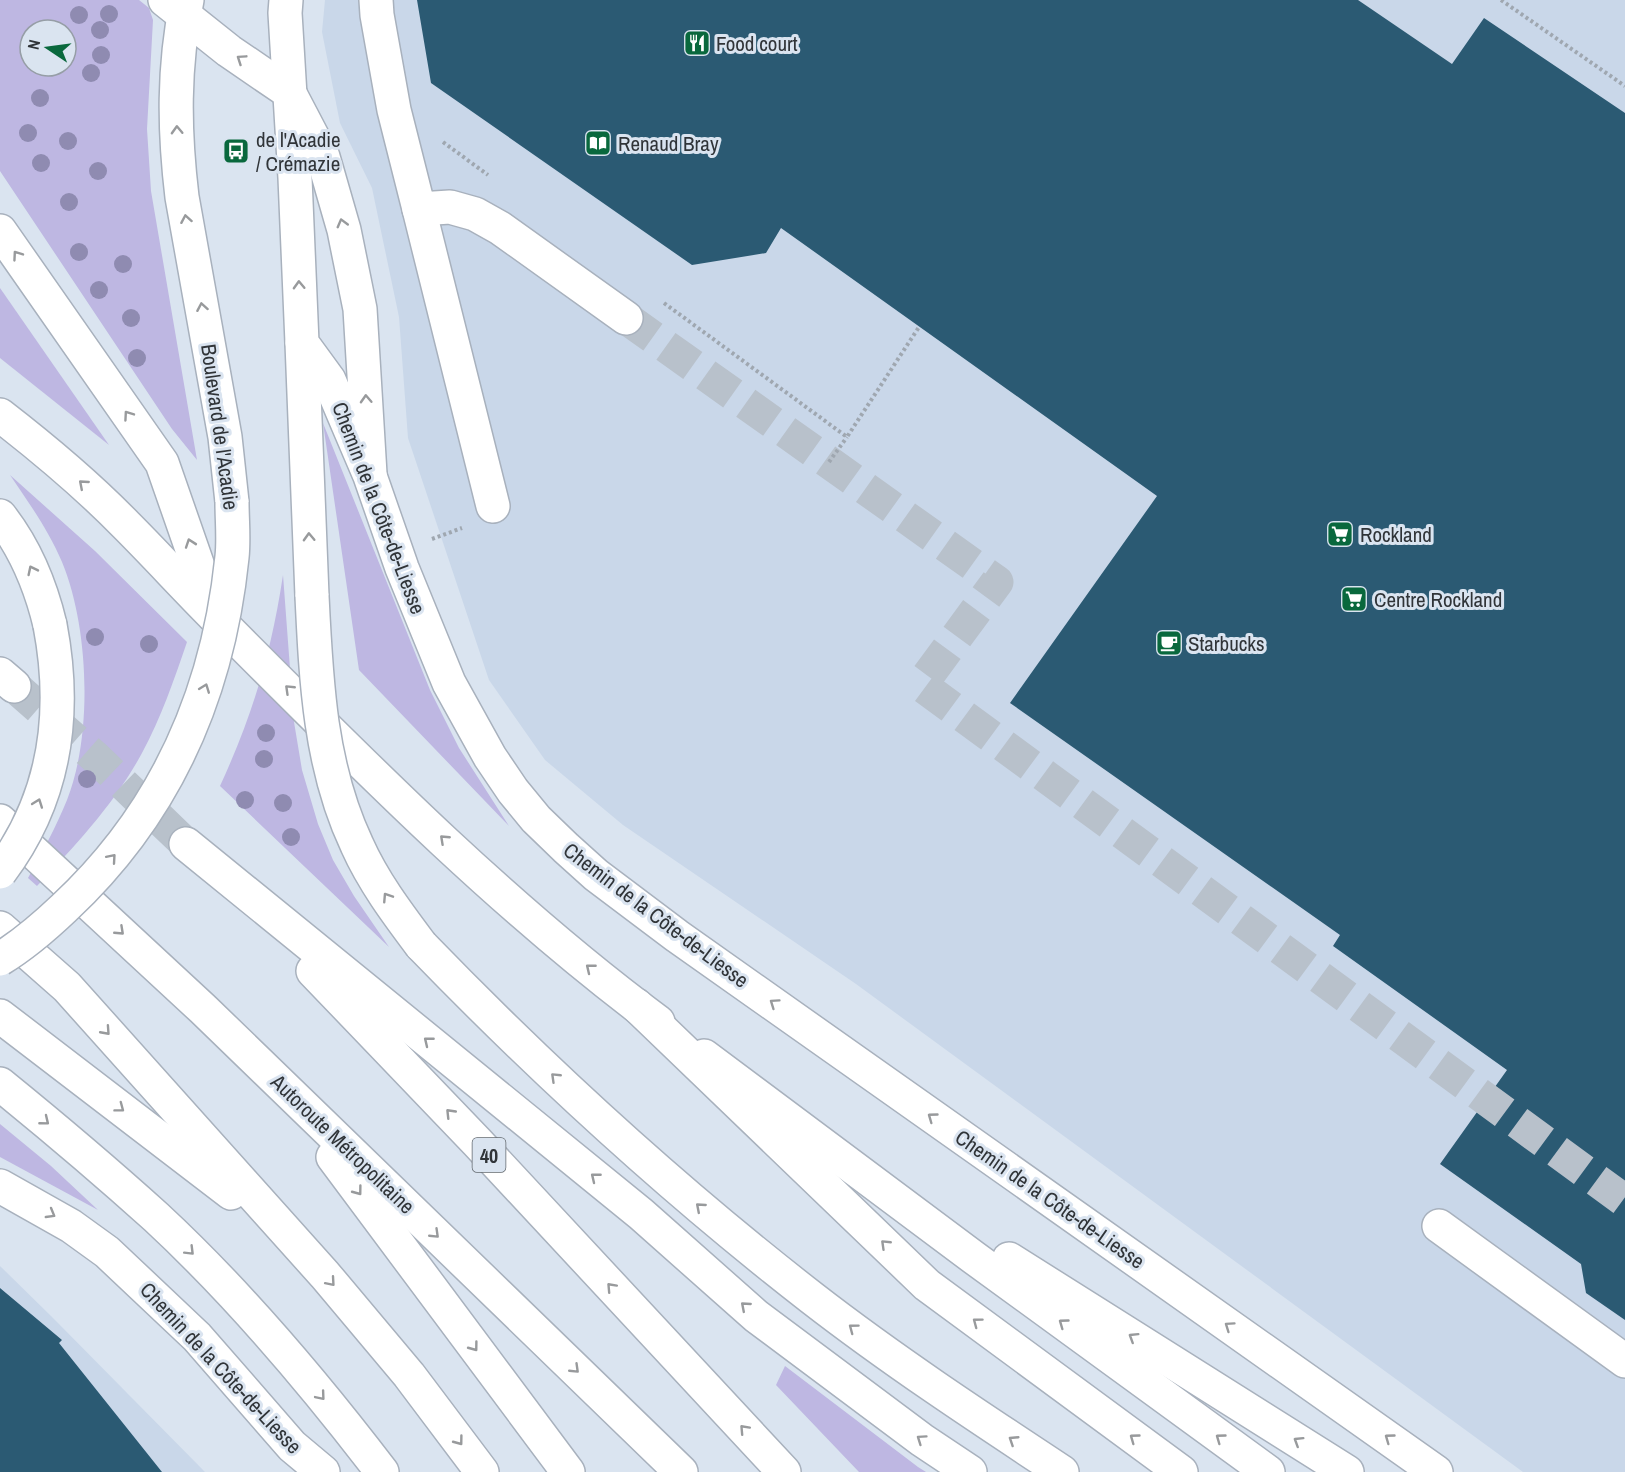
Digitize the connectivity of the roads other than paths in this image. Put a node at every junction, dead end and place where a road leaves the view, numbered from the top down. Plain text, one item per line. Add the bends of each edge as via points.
1 (286, 0) edge
2 (376, 0) edge
3 (178, 5) edge
4 (290, 93) junction
5 (419, 209) junction
6 (0, 231) edge
7 (626, 318) tunnel mouth
8 (302, 343) junction
9 (0, 415) edge
10 (370, 476) junction
11 (481, 515) road end
12 (0, 516) edge
13 (216, 618) junction
14 (0, 821) edge
15 (0, 872) edge
16 (0, 928) edge
17 (0, 960) edge
18 (636, 1005) junction
19 (0, 1016) edge
20 (272, 1077) junction
21 (0, 1084) edge
22 (803, 1129) junction
23 (0, 1186) edge
24 (1439, 1226) dead end
25 (292, 1239) junction
26 (1625, 1361) edge
27 (323, 1472) edge
28 (382, 1472) edge
29 (482, 1472) edge
30 (568, 1472) edge
31 (681, 1472) edge
32 (784, 1472) edge
33 (970, 1472) edge
34 (1062, 1472) edge
35 (1181, 1472) edge
36 (1268, 1472) edge
37 (1347, 1472) edge
38 (1436, 1472) edge

1 - 4 main road
2 - 5 main road via 394,110
4 -> 3 main road via 229,51
17 -> 3 main road, Boulevard de l'Acadie, bridge via 95,878 137,826 183,744 209,678 228,596 232,502 225,437 178,164
8 -> 4 main road
10 -> 4 main road via 365,363 354,270 328,168
5 - 7 main road via 450,207 475,214
5 - 11 main road
13 -> 6 main road via 162,463
8 - 10 main road, Chemin de la Côte-de-Liesse via 329,380
34 -> 8 main road, bridge via 877,1346 739,1239 586,1107 421,945 397,913 357,847 337,794 318,696
13 -> 9 main road via 97,496
38 -> 10 main road, Chemin de la Côte-de-Liesse via 677,936 566,848 513,791 449,682 402,568
15 -> 12 main road, bridge via 30,825 47,779 57,732 58,682 45,602 21,549
18 -> 13 main road via 479,872
14 -> 20 main road, Autoroute Métropolitaine
16 -> 25 main road via 67,987
18 - 22 main road
35 -> 18 main road via 927,1285
19 -> 25 main road
20 -> 30 main road
20 -> 31 main road, Autoroute Métropolitaine
21 -> 28 main road via 156,1217 191,1252 288,1355
36 -> 22 main road
37 -> 22 main road
23 -> 27 main road, Chemin de la Côte-de-Liesse via 108,1252 197,1337 292,1446
24 - 26 main road
25 -> 29 main road via 402,1366
32 - 33 main road, 40 via 462,1126 186,844 641,1214 756,1316

